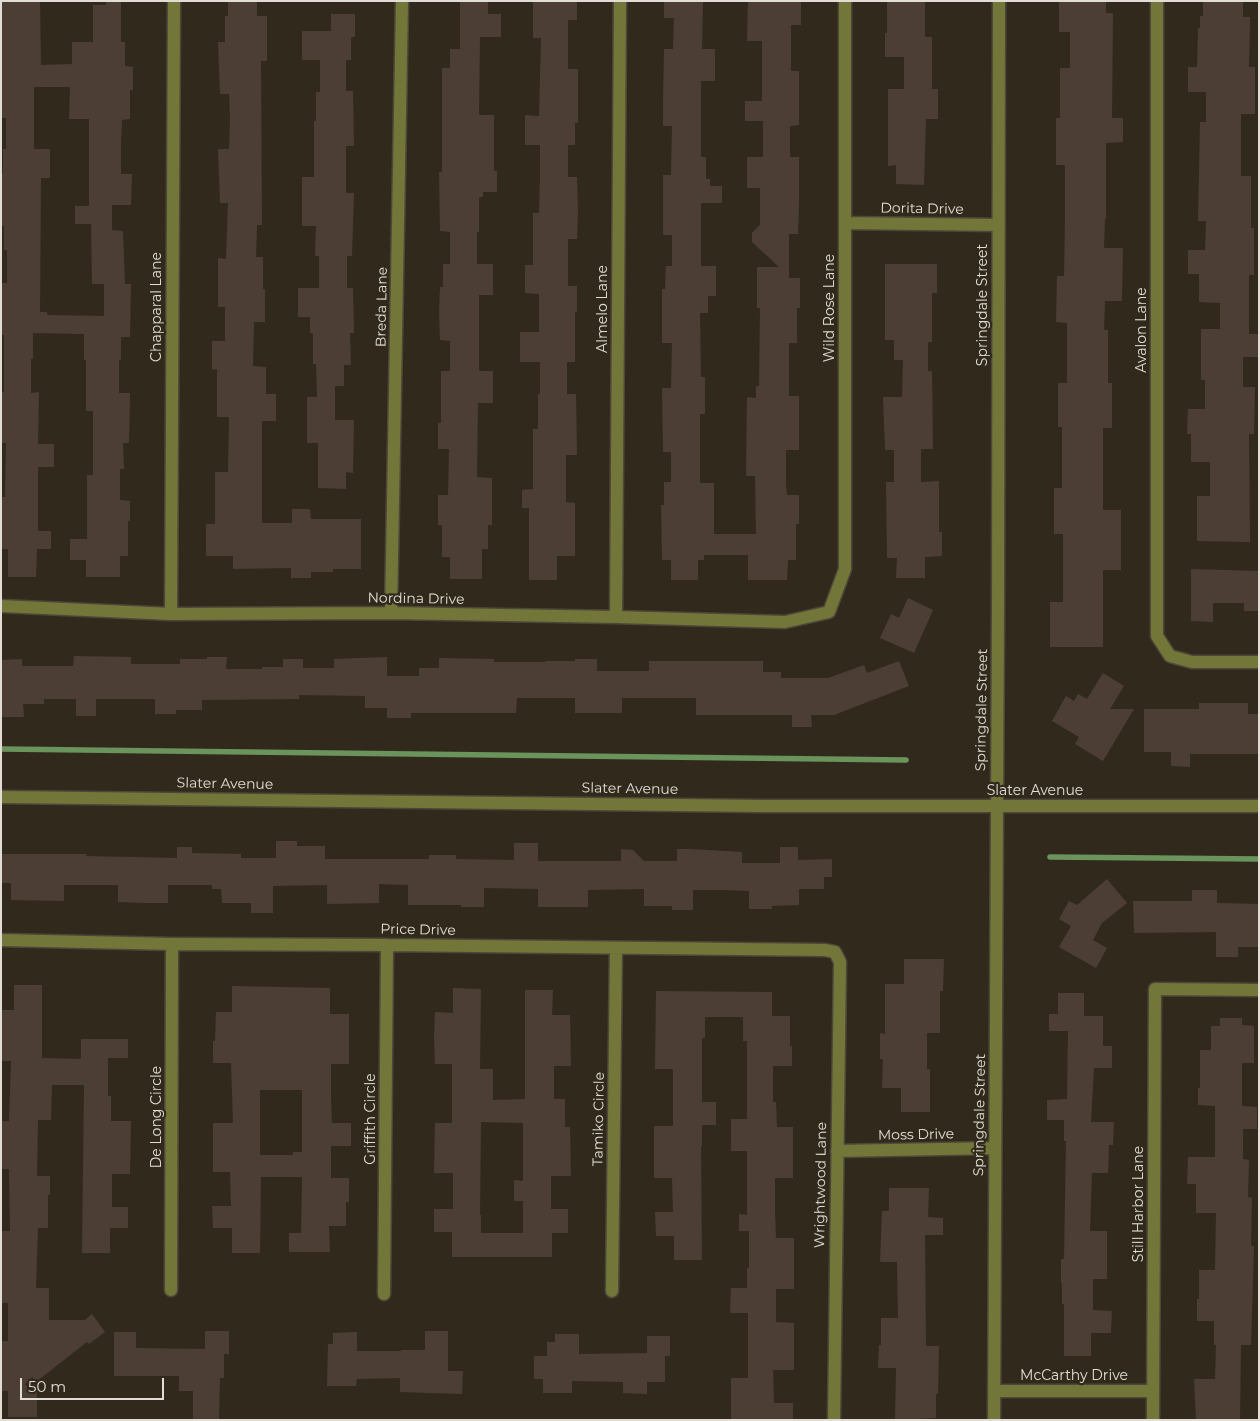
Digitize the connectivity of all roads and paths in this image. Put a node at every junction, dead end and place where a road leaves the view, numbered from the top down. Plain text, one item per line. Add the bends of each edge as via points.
1 (174, 1) edge
2 (402, 1) edge
3 (620, 1) edge
4 (845, 1) edge
5 (999, 1) edge
6 (1157, 1) edge
7 (845, 223) junction
8 (998, 225) junction
9 (1, 606) edge
10 (829, 612) joint
11 (391, 613) junction
12 (171, 614) junction
13 (616, 616) junction
14 (1259, 662) edge
15 (1, 797) edge
16 (996, 806) junction
17 (1259, 806) edge
18 (1, 940) edge
19 (172, 944) junction
20 (387, 945) junction
21 (616, 948) junction
22 (835, 952) joint
23 (1259, 990) edge
24 (995, 1148) junction
25 (837, 1151) junction
26 (171, 1290) dead end
27 (612, 1291) dead end
28 (384, 1294) dead end
29 (994, 1391) junction
30 (1153, 1391) junction
31 (834, 1420) edge
32 (994, 1420) edge
33 (1153, 1420) edge

1 - 12 street, Chapparal Lane
2 - 11 street, Breda Lane
3 - 13 street, Almelo Lane
4 - 7 street, Wild Rose Lane
5 - 8 street, Springdale Street
6 - 14 street, Avalon Lane via 1158,636 1170,656 1192,662
7 - 8 street, Dorita Drive
7 - 10 street, Wild Rose Lane via 845,569
8 - 16 street, Springdale Street
9 - 12 street, Nordina Drive
10 - 13 street, Nordina Drive via 785,622
11 - 12 street, Nordina Drive
11 - 13 street, Nordina Drive
15 - 16 street, Slater Avenue
16 - 17 street, Slater Avenue
16 - 24 street, Springdale Street
18 - 19 street, Price Drive
19 - 20 street, Price Drive
19 - 26 street, De Long Circle
20 - 21 street, Price Drive
20 - 28 street, Griffith Circle
21 - 22 street, Price Drive
21 - 27 street, Tamiko Circle
22 - 25 street, Wrightwood Lane via 840,962
23 - 30 street, Still Harbor Lane via 1155,989
24 - 25 street, Moss Drive
24 - 29 street, Springdale Street
25 - 31 street, Wrightwood Lane
29 - 30 street, McCarthy Drive
29 - 32 street, Springdale Street
30 - 33 street, Still Harbor Lane

